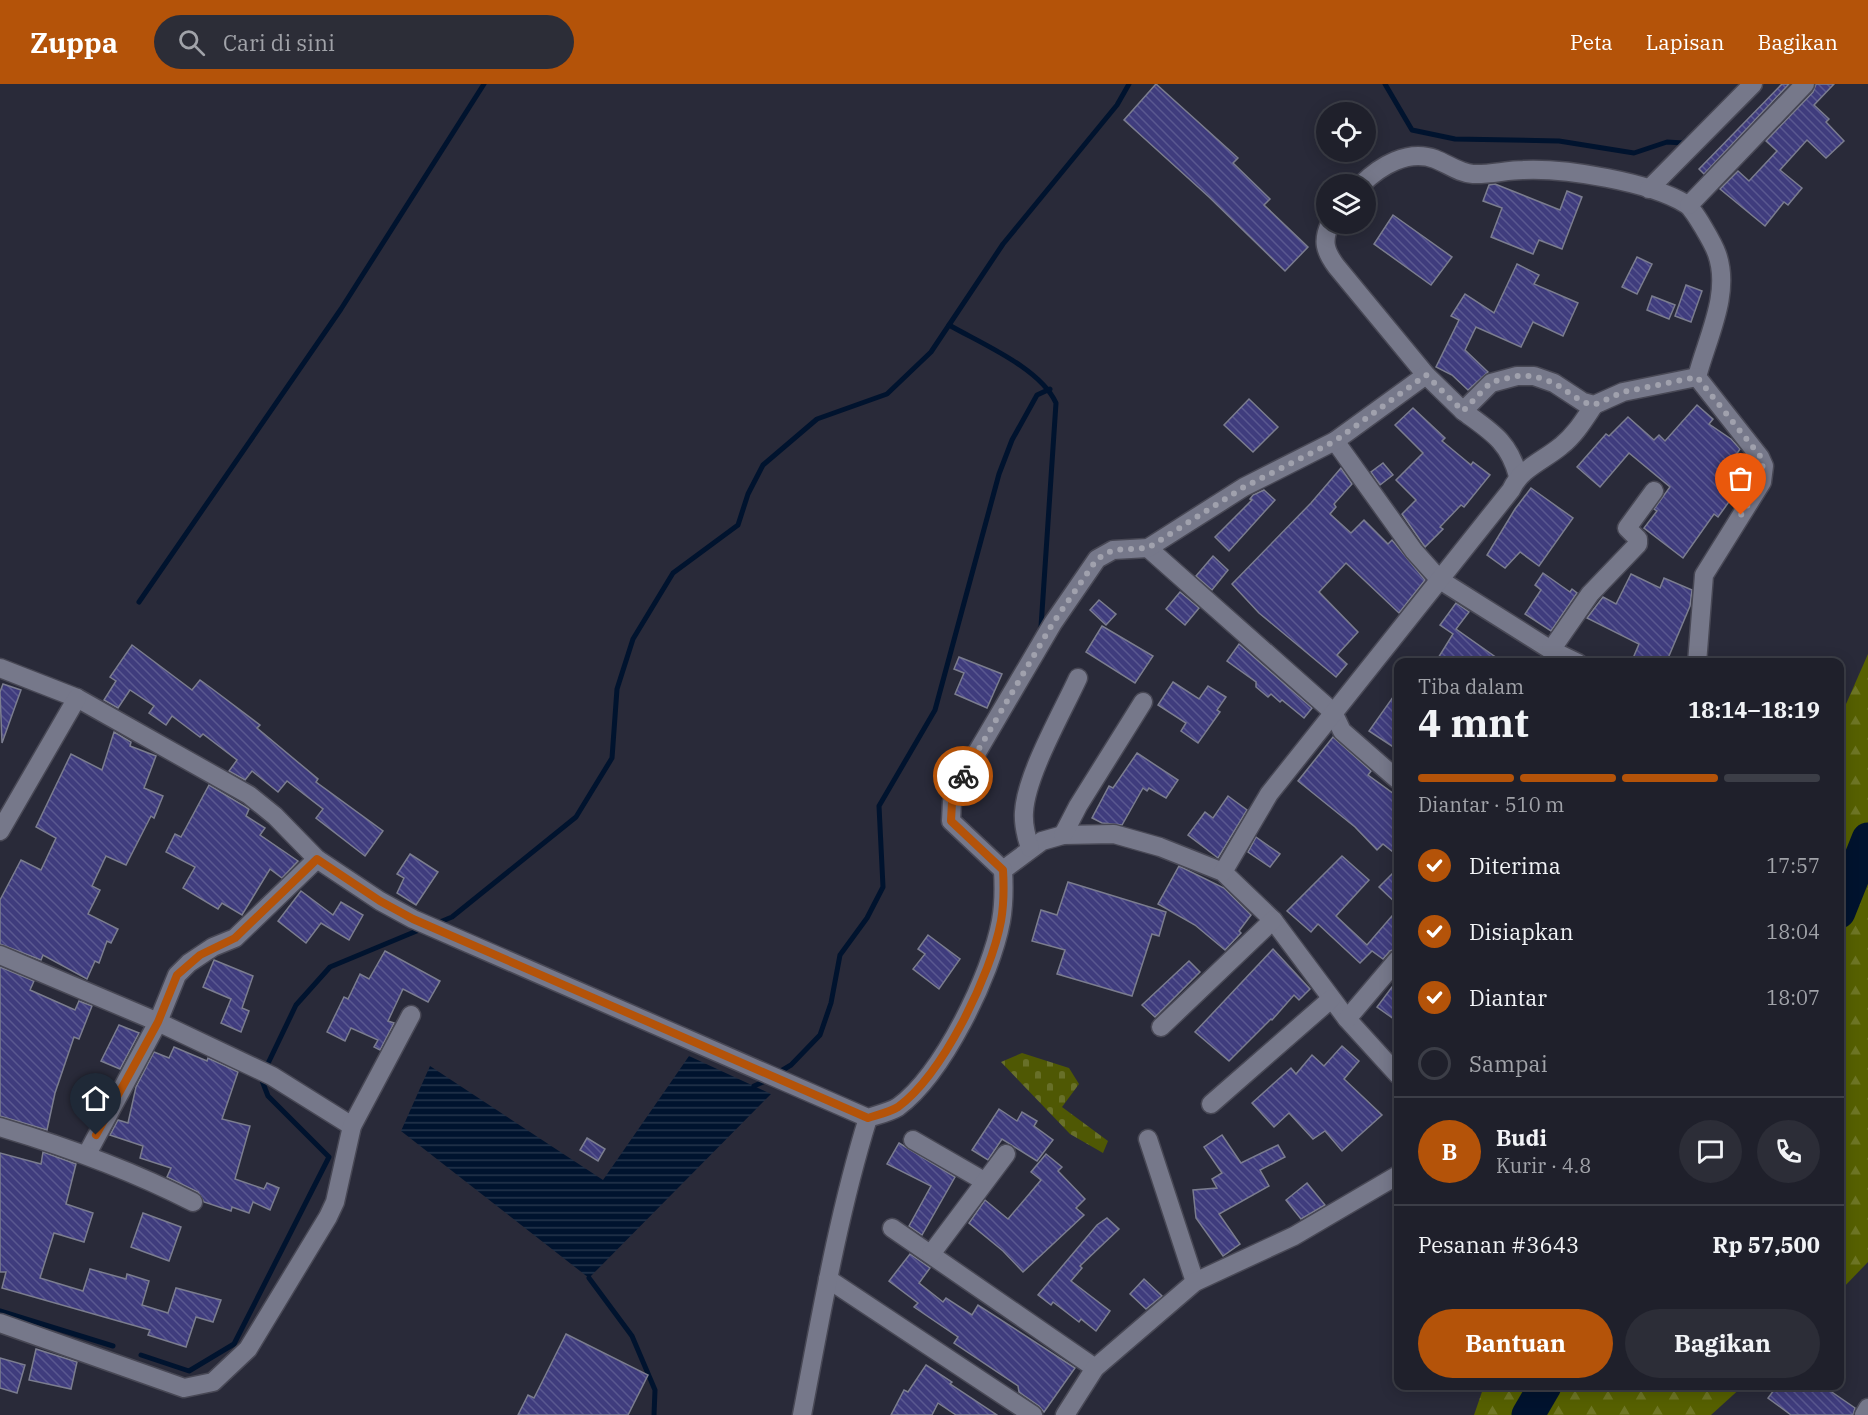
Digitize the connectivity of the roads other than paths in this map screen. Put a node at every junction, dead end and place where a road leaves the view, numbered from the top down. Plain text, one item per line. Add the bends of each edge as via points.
1 (1753, 84) edge
2 (1804, 84) edge
3 (1376, 174) edge
4 (1649, 189) junction
5 (1689, 205) junction
6 (1327, 234) edge
7 (1426, 375) junction
8 (1697, 377) junction
9 (1594, 405) junction
10 (1463, 411) junction
11 (1335, 441) junction
12 (1518, 476) junction
13 (1654, 491) dead end
14 (1148, 548) junction
15 (1440, 580) junction
16 (1551, 650) junction
17 (1568, 658) edge
18 (1697, 658) edge
19 (0, 668) edge
20 (1078, 678) dead end
21 (77, 698) junction
22 (1143, 702) dead end
23 (1333, 712) junction
24 (1394, 776) edge
25 (0, 831) edge
26 (1063, 835) junction
27 (1030, 848) junction
28 (317, 859) junction
29 (1003, 870) junction
30 (1223, 872) junction
31 (1273, 920) junction
32 (0, 955) edge
33 (1394, 964) edge
34 (1331, 999) junction
35 (411, 1015) dead end
36 (1347, 1019) junction
37 (158, 1022) junction
38 (1161, 1027) dead end
39 (1394, 1071) edge
40 (1211, 1104) dead end
41 (868, 1118) junction
42 (352, 1126) junction
43 (0, 1127) edge
44 (1148, 1139) dead end
45 (913, 1140) dead end
46 (87, 1154) junction
47 (1006, 1154) dead end
48 (1394, 1177) edge
49 (984, 1181) junction
50 (193, 1202) dead end
51 (892, 1228) dead end
52 (931, 1254) junction
53 (828, 1279) junction
54 (1195, 1282) junction
55 (0, 1323) edge
56 (1095, 1368) junction
57 (1868, 1408) edge
58 (802, 1415) edge
59 (1033, 1415) edge
60 (1065, 1415) edge
61 (1864, 1415) edge

1 - 4 street
2 - 5 street
3 - 4 street via 1396,159 1417,156 1473,174 1525,170 1579,173
4 - 5 street
5 - 8 street via 1716,250 1722,269 1716,315
6 - 7 street via 1326,252
7 - 10 street
7 - 11 street
8 - 9 street via 1623,392
8 - 18 street via 1760,456 1764,473 1704,575
9 - 10 street via 1554,383 1534,376 1517,376 1491,382
9 - 12 street via 1563,445
10 - 12 street via 1504,441
11 - 14 street via 1244,487
11 - 15 street via 1414,551
12 - 15 street
13 - 16 street via 1627,528 1638,544 1590,594
14 - 23 street
14 - 29 street via 1113,550 1097,559 1053,623 956,788 951,821
15 - 16 street
15 - 23 street
16 - 17 street
19 - 21 street
20 - 27 street via 1030,786 1024,809
21 - 25 street
21 - 28 street via 249,795 276,816
22 - 26 street
23 - 24 street via 1342,731
23 - 30 street via 1269,794
26 - 27 street
26 - 30 street via 1114,834
27 - 29 street
28 - 37 street via 235,938 213,947 177,975
28 - 41 street via 413,919
29 - 41 street via 997,938 946,1054 896,1108
30 - 31 street
31 - 34 street
31 - 38 street
32 - 37 street
33 - 36 street
34 - 36 street
34 - 40 street
35 - 42 street
36 - 39 street
37 - 42 street via 272,1076
37 - 46 street
41 - 53 street via 851,1172
42 - 55 street via 328,1217 248,1349 213,1382 184,1388
43 - 46 street
44 - 54 street
45 - 49 street
46 - 50 street
47 - 49 street
48 - 54 street via 1294,1236
49 - 52 street
51 - 52 street
52 - 56 street
53 - 58 street
53 - 59 street
54 - 56 street
56 - 60 street
57 - 61 street

